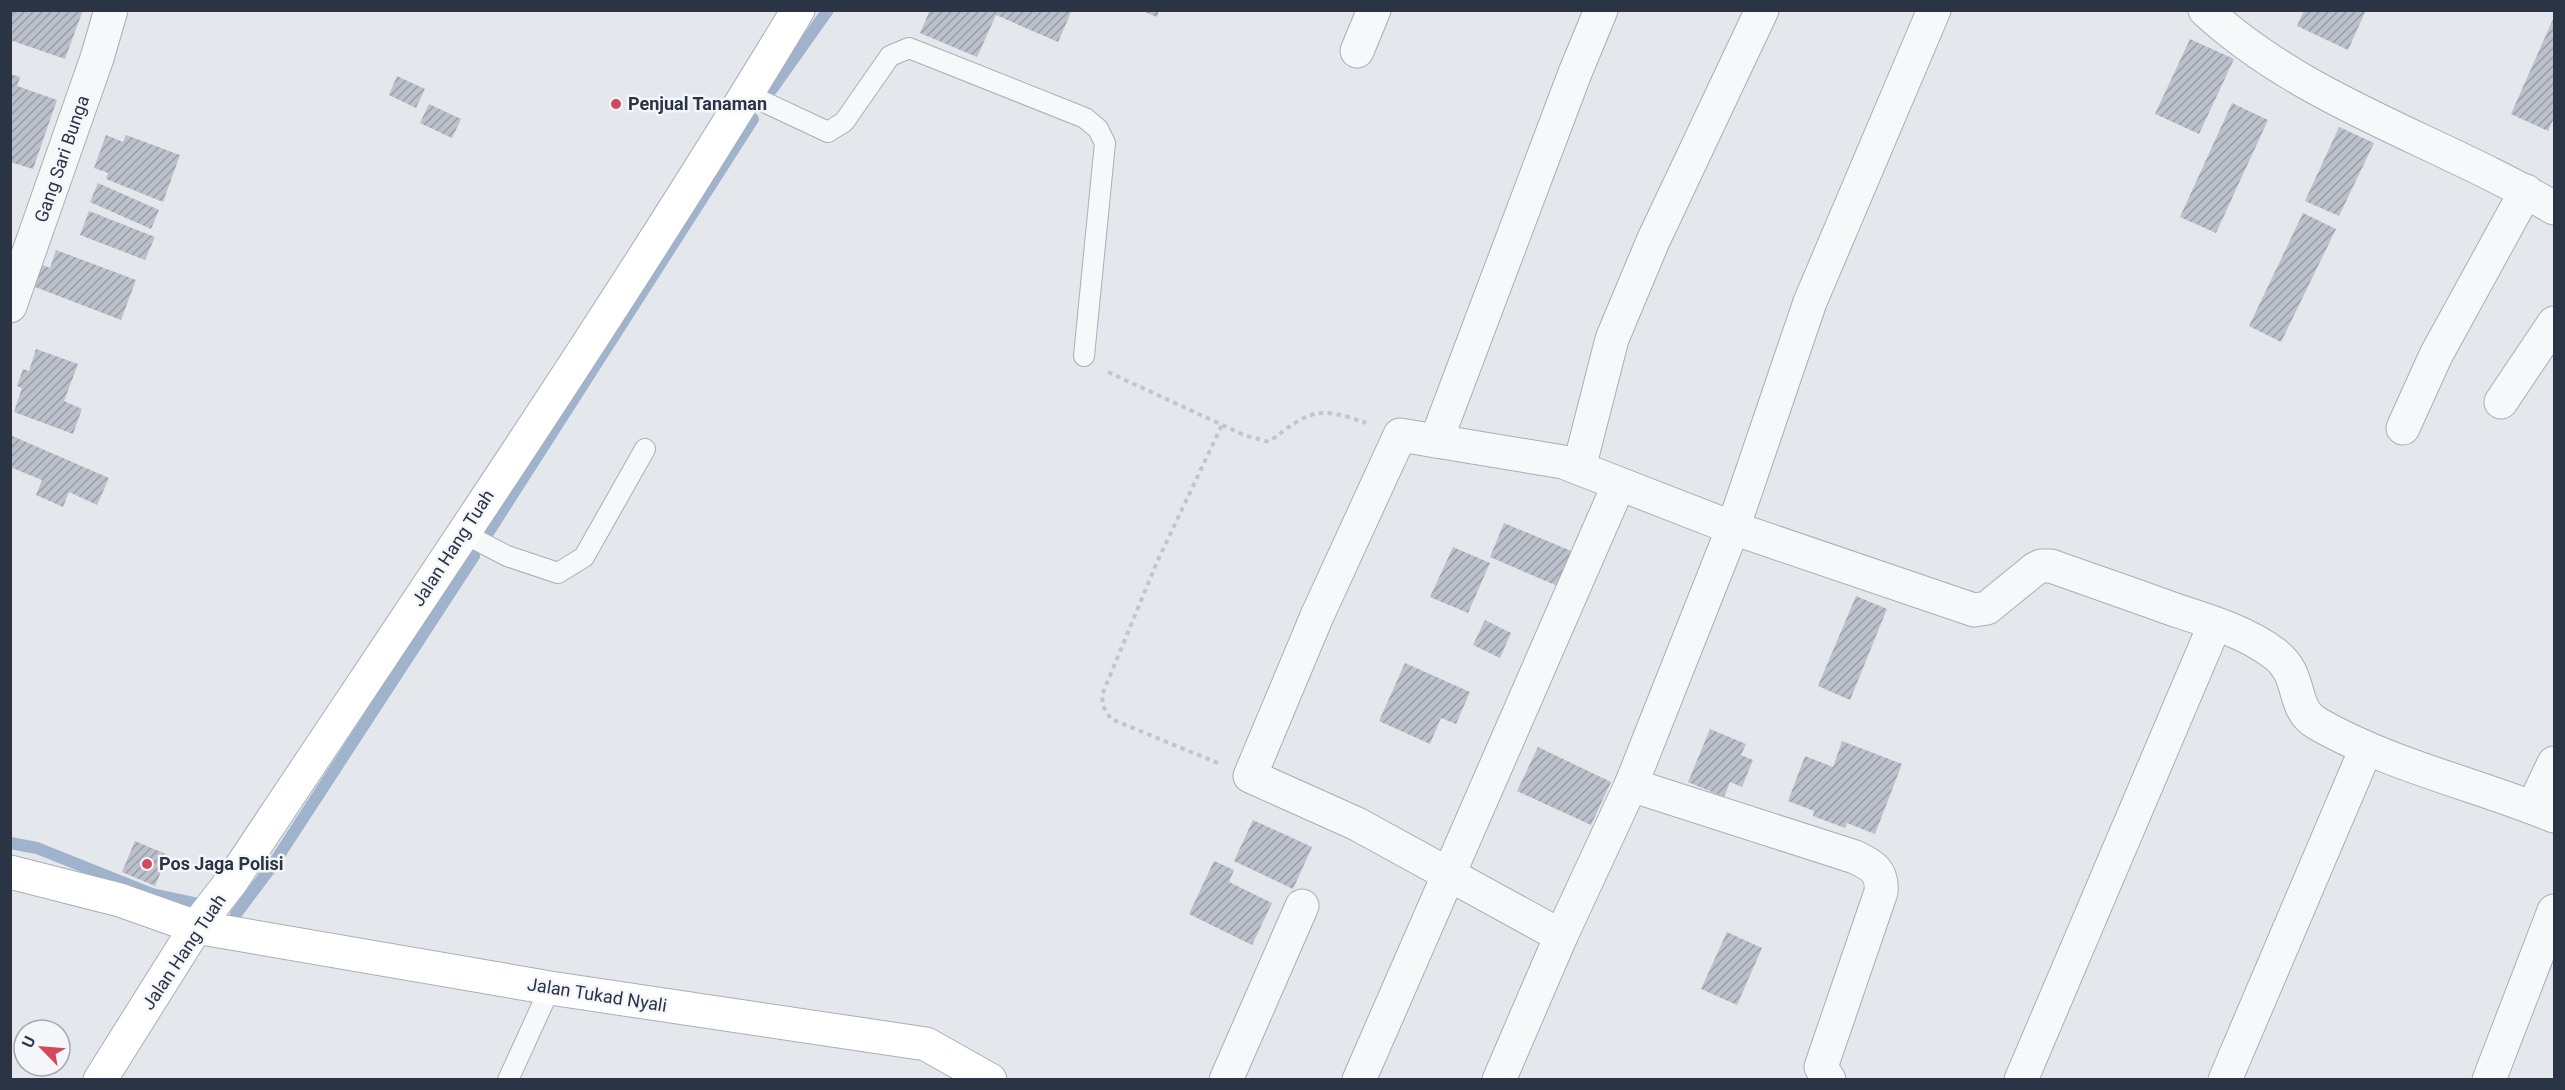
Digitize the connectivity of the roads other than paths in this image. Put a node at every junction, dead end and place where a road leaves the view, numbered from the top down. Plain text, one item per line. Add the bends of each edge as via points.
1 (111, 10) edge
2 (798, 10) edge
3 (1374, 10) edge
4 (1601, 10) edge
5 (1762, 10) edge
6 (1934, 10) edge
7 (2205, 10) edge
8 (1357, 51) dead end
9 (747, 94) junction
10 (2526, 191) junction
11 (2554, 208) edge
12 (10, 306) edge
13 (2554, 323) edge
14 (1084, 357) road end
15 (2501, 402) dead end
16 (2403, 428) dead end
17 (1436, 441) junction
18 (645, 449) dead end
19 (1579, 468) junction
20 (1620, 484) junction
21 (1733, 528) junction
22 (463, 533) junction
23 (2215, 624) junction
24 (2366, 749) junction
25 (2554, 763) edge
26 (1630, 785) junction
27 (2544, 811) edge
28 (10, 872) edge
29 (1449, 873) junction
30 (1302, 906) dead end
31 (2554, 911) edge
32 (196, 927) junction
33 (1561, 936) junction
34 (549, 988) junction
35 (100, 1080) edge
36 (508, 1080) edge
37 (990, 1080) edge
38 (1226, 1080) edge
39 (1359, 1080) edge
40 (1499, 1080) edge
41 (1829, 1080) edge
42 (2021, 1080) edge
43 (2225, 1080) edge
44 (2489, 1080) edge

1 - 12 street, Gang Sari Bunga
2 - 9 main road, Jalan Hang Tuah
3 - 8 street
4 - 17 street
5 - 19 street via 1653,241 1612,339
6 - 21 street via 1810,302
7 - 10 street via 2230,33 2327,95
9 - 14 lane via 828,132 844,122 890,56 909,48 1085,118 1098,129 1104,144
9 - 22 main road, Jalan Hang Tuah
10 - 11 street
10 - 16 street via 2436,355
13 - 15 street
17 - 19 street
17 - 29 street via 1400,435 1317,616 1250,776 1357,824
18 - 22 lane via 584,557 558,573 507,556
19 - 20 street
20 - 21 street
20 - 29 street
21 - 23 street via 1974,610 1988,608 2041,566 2051,566
21 - 26 street
22 - 32 main road, Jalan Hang Tuah via 231,882
23 - 24 street via 2264,646 2281,659 2292,671 2306,716
23 - 42 street
24 - 27 street
24 - 43 street
25 - 27 street
26 - 33 street
26 - 41 street via 1855,857 1878,872 1881,892 1821,1067
28 - 32 main road, Jalan Tukad Nyali via 120,900
29 - 33 street
29 - 39 street
30 - 38 street
31 - 44 street
32 - 34 main road, Jalan Tukad Nyali
32 - 35 main road, Jalan Hang Tuah
33 - 40 street
34 - 36 lane
34 - 37 main road, Jalan Tukad Nyali via 926,1044

